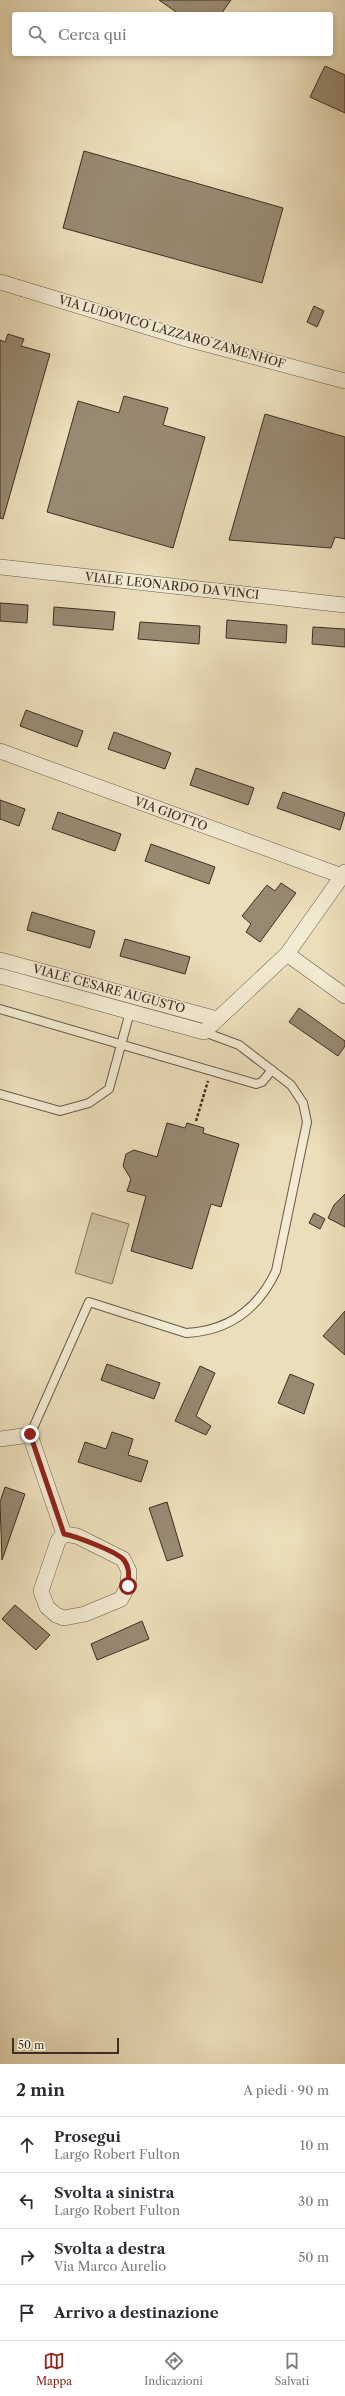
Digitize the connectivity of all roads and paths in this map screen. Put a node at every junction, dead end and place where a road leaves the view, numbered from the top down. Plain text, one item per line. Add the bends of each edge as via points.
1 (0, 282) edge
2 (345, 381) edge
3 (0, 567) edge
4 (345, 605) edge
5 (0, 751) edge
6 (343, 874) edge
7 (287, 954) junction
8 (0, 960) edge
9 (0, 976) edge
10 (345, 996) edge
11 (0, 1009) edge
12 (130, 1012) junction
13 (217, 1019) junction
14 (204, 1032) junction
15 (120, 1045) junction
16 (272, 1070) junction
17 (211, 1071) junction
18 (0, 1094) edge
19 (196, 1120) dead end
20 (30, 1434) junction
21 (0, 1439) edge
22 (64, 1534) junction

1 - 2 street, VIA LUDOVICO LAZZARO ZAMENHOF via 187,339
3 - 4 street, VIALE LEONARDO DA VINCI
5 - 6 street, VIA GIOTTO
6 - 7 street
7 - 10 street
7 - 13 street
8 - 13 street, VIALE CESARE AUGUSTO
9 - 12 street, VIALE CESARE AUGUSTO
11 - 15 lane
12 - 14 street, VIALE CESARE AUGUSTO
12 - 15 lane
13 - 14 street
14 - 16 lane via 239,1045
15 - 17 lane
15 - 18 lane via 109,1090 89,1103 60,1111
16 - 17 lane via 262,1082 256,1084
16 - 20 lane via 300,1096 307,1122 279,1259 264,1293 247,1312 224,1325 186,1333 89,1302
17 - 19 path
20 - 21 street
20 - 22 street
22 - 22 street via 77,1536 123,1559 130,1571 128,1586 121,1599 85,1614 64,1618 56,1616 47,1608 41,1591 58,1541

